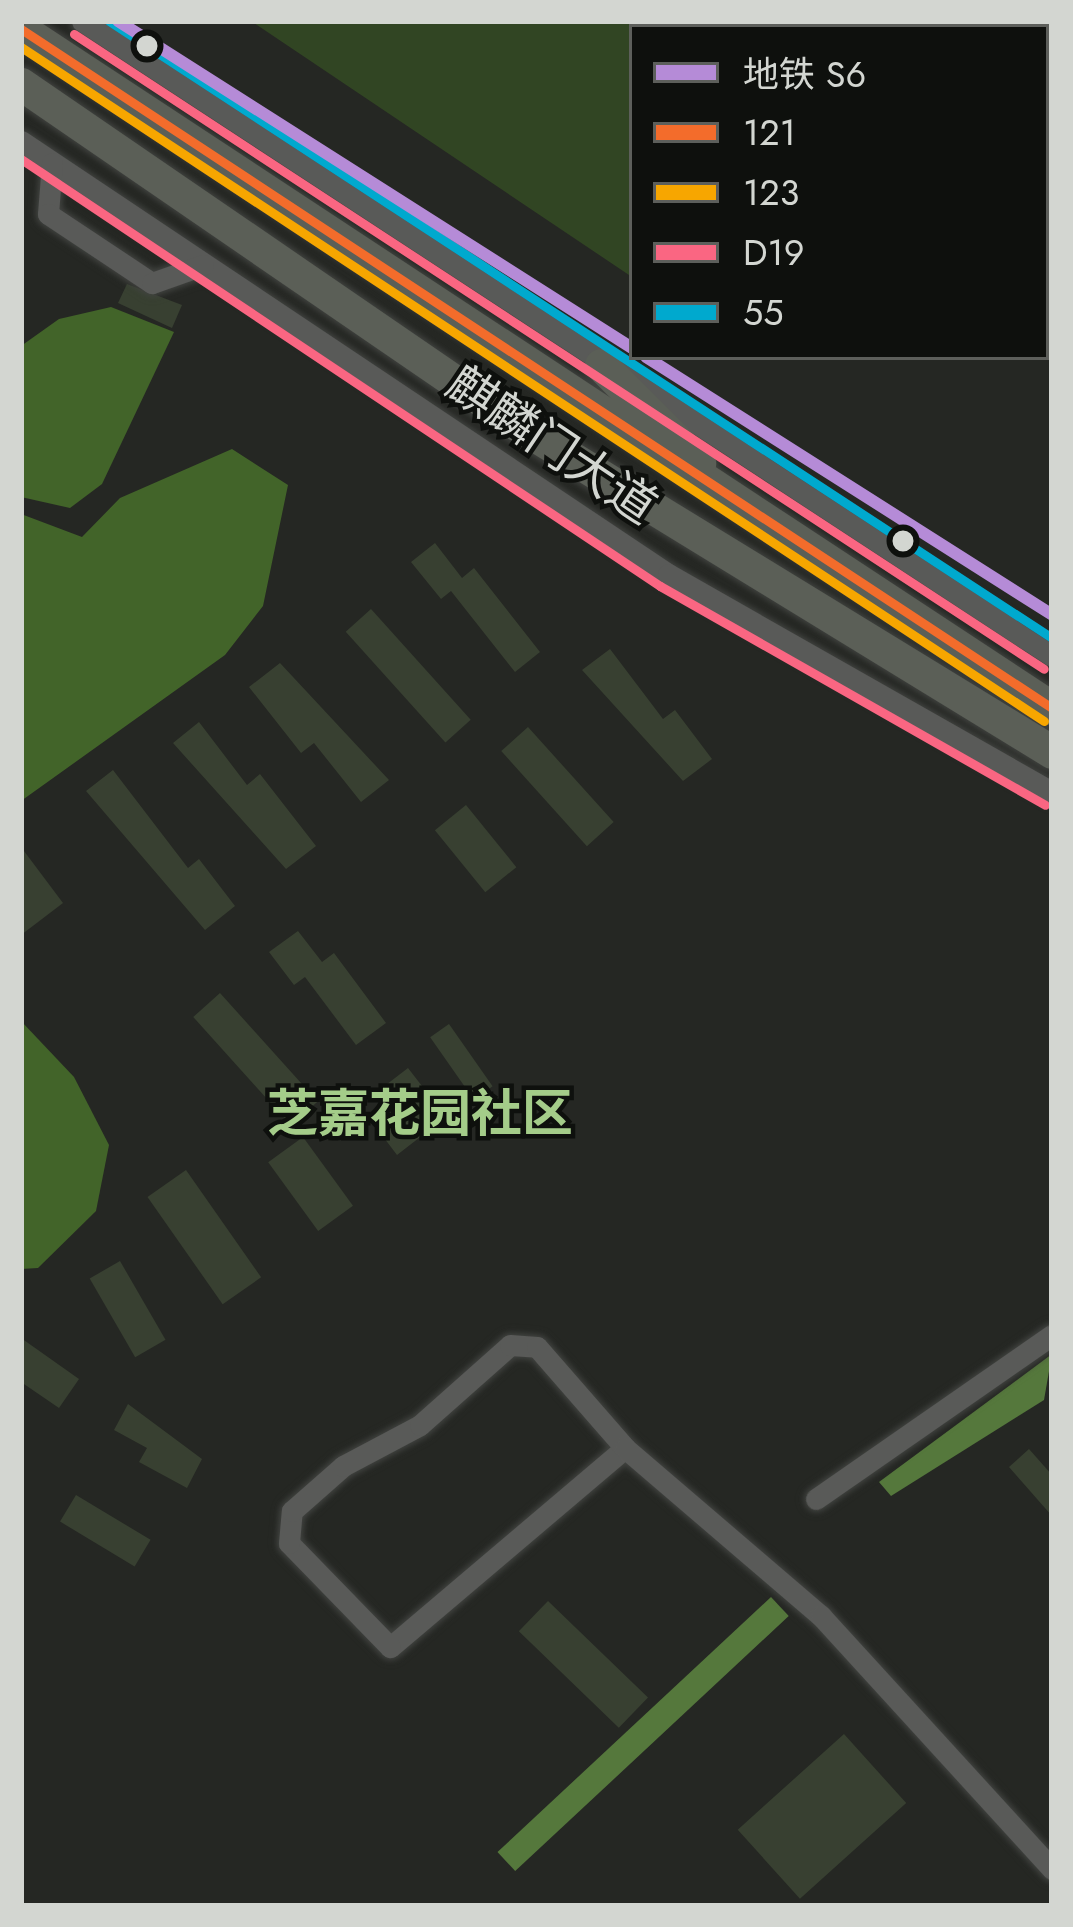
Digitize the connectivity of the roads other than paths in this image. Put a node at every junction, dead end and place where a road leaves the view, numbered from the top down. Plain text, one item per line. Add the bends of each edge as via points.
1 (82, 21) edge
2 (21, 29) edge
3 (21, 84) edge
4 (21, 142) edge
5 (52, 164) junction
6 (203, 265) junction
7 (601, 365) junction
8 (747, 511) junction
9 (1052, 656) edge
10 (1052, 708) edge
11 (1052, 752) edge
12 (1052, 792) edge
13 (1052, 1335) edge
14 (625, 1448) junction
15 (816, 1499) dead end
16 (1052, 1869) edge

1 - 7 street, 麒麟门大道
2 - 8 highway
3 - 11 highway via 518,425
4 - 5 street, 麒麟门大道
5 - 6 street, 麒麟门大道
5 - 6 street via 48,214 152,283
6 - 12 street, 麒麟门大道 via 668,574
7 - 8 highway
7 - 9 street, 麒麟门大道 via 694,412
8 - 10 highway
13 - 15 street
14 - 14 street via 537,1347 511,1345 420,1425 343,1466 292,1511 289,1543 390,1647
14 - 16 street via 820,1616

